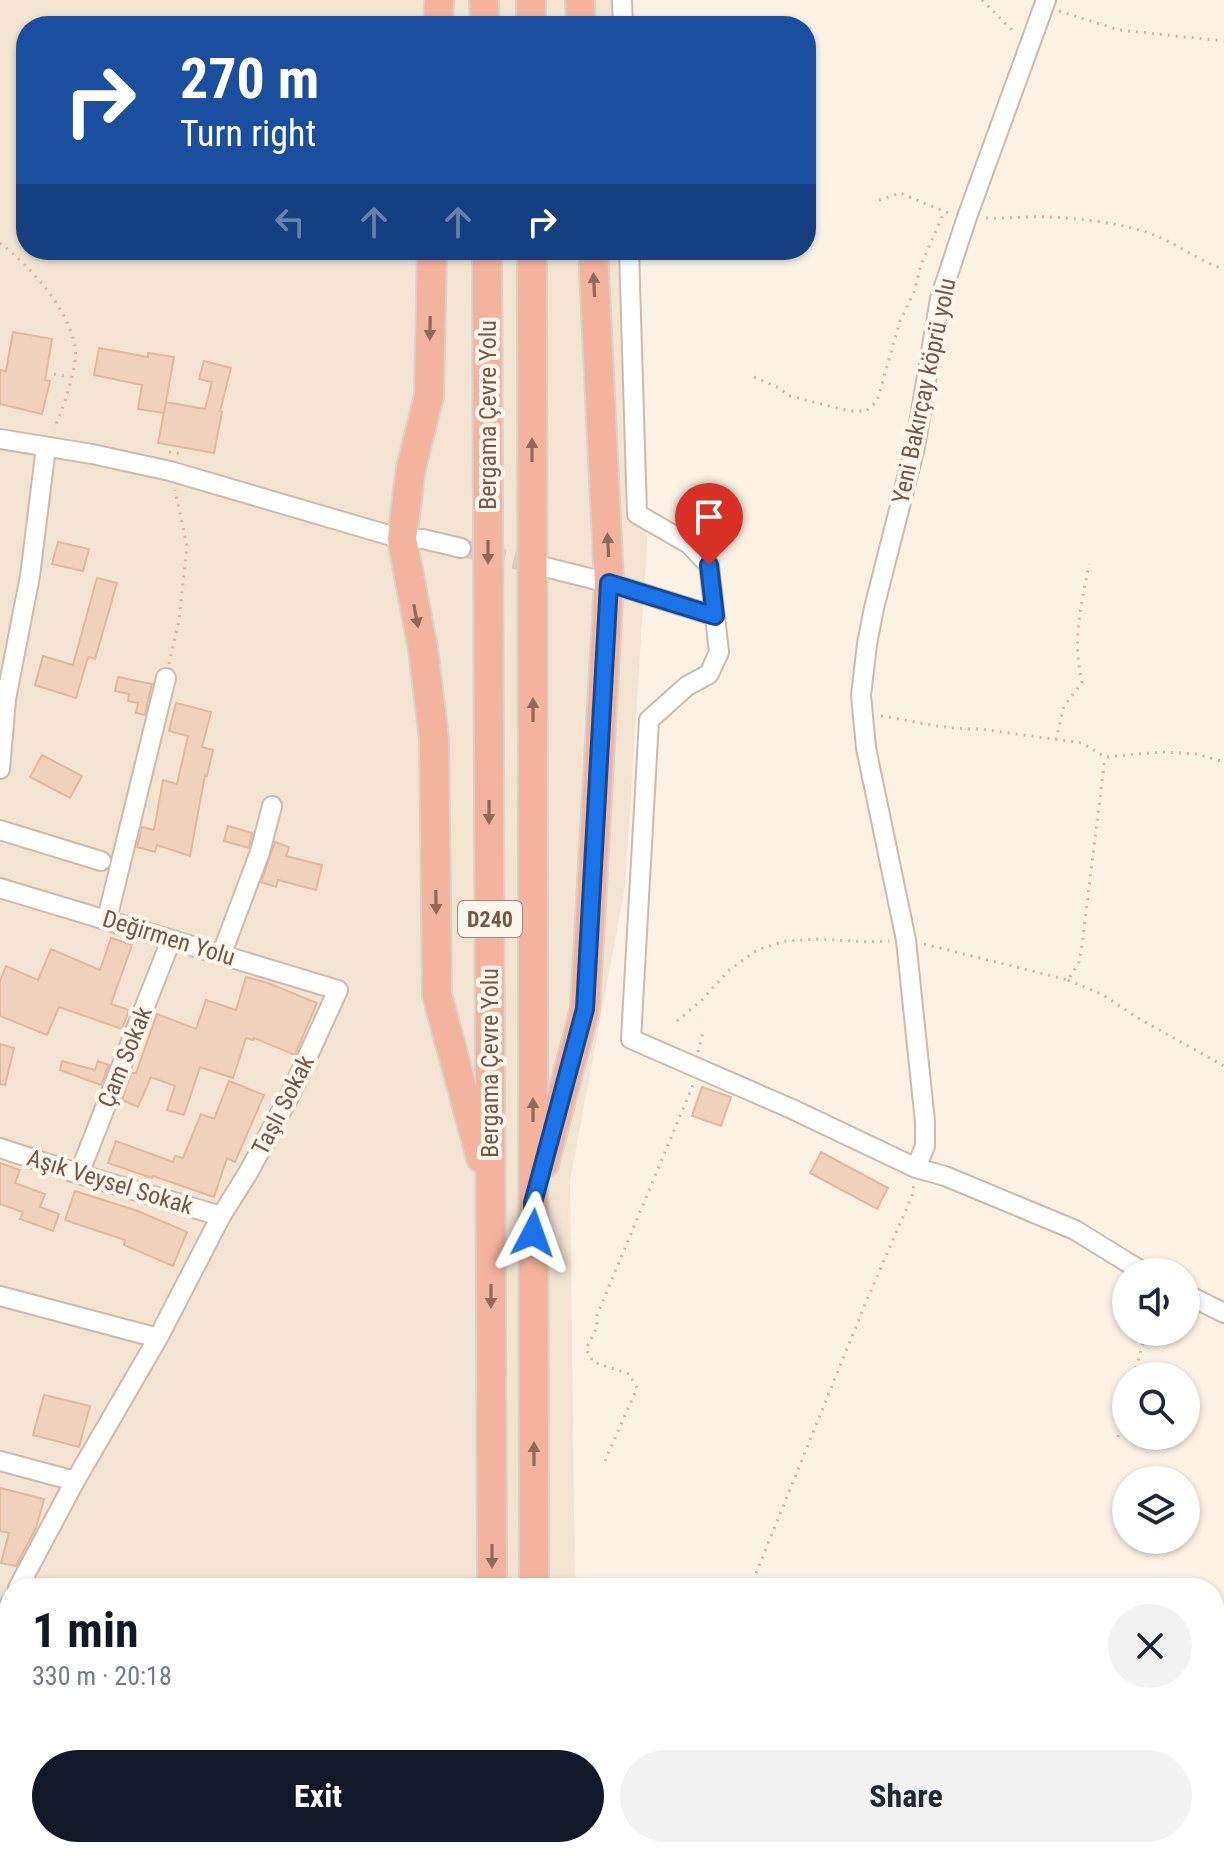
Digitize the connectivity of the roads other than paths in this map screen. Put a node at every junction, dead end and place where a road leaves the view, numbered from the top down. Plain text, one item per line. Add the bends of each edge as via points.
1 (1045, 3) edge
2 (432, 260) edge
3 (487, 260) edge
4 (532, 260) edge
5 (593, 260) edge
6 (629, 260) edge
7 (0, 439) edge
8 (46, 447) junction
9 (402, 539) junction
10 (461, 548) tunnel mouth
11 (545, 567) tunnel mouth
12 (609, 583) junction
13 (715, 616) junction
14 (166, 678) road end
15 (3, 693) edge
16 (0, 769) edge
17 (272, 806) dead end
18 (0, 830) edge
19 (101, 861) dead end
20 (0, 888) edge
21 (107, 919) junction
22 (171, 940) junction
23 (222, 953) junction
24 (338, 990) joint
25 (0, 1148) edge
26 (916, 1168) junction
27 (79, 1174) junction
28 (491, 1196) junction
29 (533, 1203) junction
30 (221, 1216) junction
31 (1120, 1258) edge
32 (0, 1296) edge
33 (1200, 1301) edge
34 (1224, 1313) edge
35 (158, 1338) junction
36 (0, 1461) edge
37 (75, 1481) junction
38 (23, 1578) edge
39 (492, 1578) edge
40 (534, 1578) edge

1 - 26 street, Yeni Bakırçay köprü yolu via 940,299 915,447 874,608 861,695 866,748 906,940 925,1122 925,1146
2 -> 9 highway via 429,396 411,468
3 -> 28 highway, Bergama Çevre Yolu / D240
29 -> 4 highway, Bergama Çevre Yolu / D240
12 -> 5 highway
6 - 13 street via 637,514 689,544 709,565
7 - 8 street
8 - 9 street via 170,471
8 - 15 street via 30,576
9 - 10 street
9 -> 28 highway via 434,739 437,995
11 - 12 street
12 - 13 street
12 - 29 highway via 585,1009
13 - 26 street via 719,652 709,674 649,720 631,1039
14 - 21 street
15 - 16 street
17 - 23 street
18 - 19 street
20 - 21 street, Değirmen Yolu
21 - 22 street, Değirmen Yolu
22 - 23 street, Değirmen Yolu
22 - 27 street, Çam Sokak
23 - 24 street, Değirmen Yolu
24 - 30 street, Taşlı Sokak via 290,1095
25 - 27 street, Aşık Veysel Sokak
26 - 31 street via 1075,1230
27 - 30 street, Aşık Veysel Sokak
28 -> 39 highway, Bergama Çevre Yolu / D240
40 -> 29 highway, Bergama Çevre Yolu / D240
30 - 35 street, Taşlı Sokak
32 - 35 street
33 - 34 street
35 - 37 street, Taşlı Sokak
36 - 37 street
37 - 38 street, Taşlı Sokak

